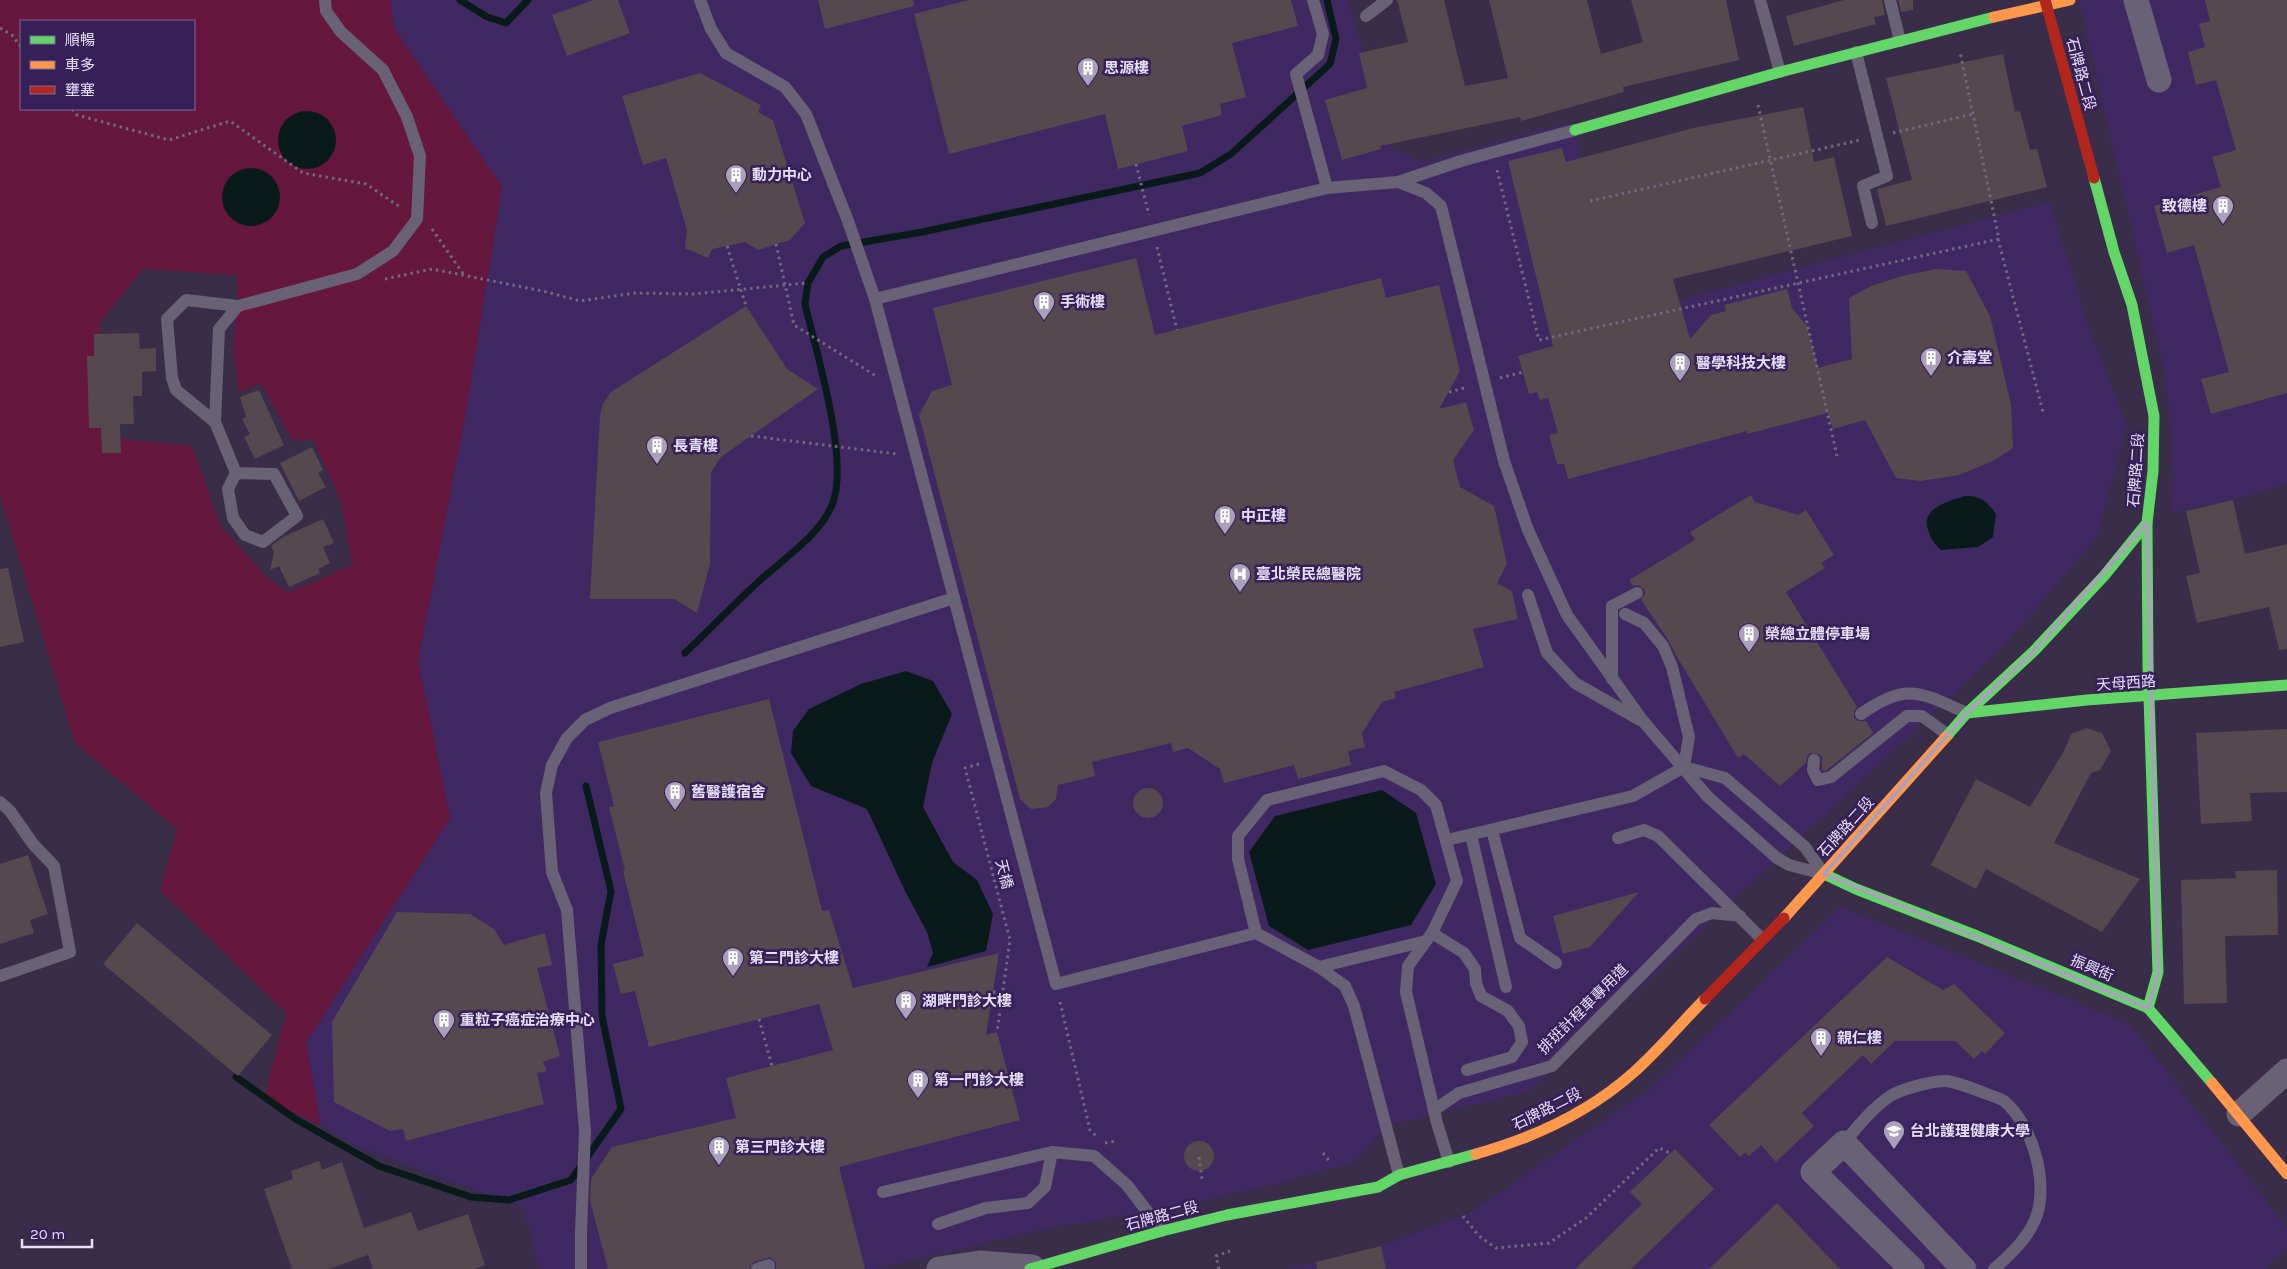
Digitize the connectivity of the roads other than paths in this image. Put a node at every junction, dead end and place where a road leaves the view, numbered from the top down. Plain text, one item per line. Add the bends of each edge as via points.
1 (700, 0) edge
2 (1314, 0) edge
3 (1387, 0) edge
4 (1760, 0) edge
5 (1890, 0) edge
6 (2070, 0) edge
7 (2136, 0) edge
8 (2045, 2) edge
9 (325, 6) edge
10 (1366, 16) dead end
11 (1900, 41) junction
12 (1856, 52) junction
13 (1780, 72) junction
14 (2159, 80) dead end
15 (1575, 130) joint
16 (1398, 182) junction
17 (1326, 188) junction
18 (1872, 223) dead end
19 (875, 299) junction
20 (238, 306) junction
21 (215, 422) junction
22 (236, 473) junction
23 (2147, 523) junction
24 (1637, 593) dead end
25 (1528, 595) dead end
26 (954, 598) junction
27 (1625, 614) dead end
28 (1612, 679) junction
29 (2287, 685) edge
30 (2149, 696) junction
31 (1967, 713) junction
32 (1861, 714) dead end
33 (1642, 721) junction
34 (1948, 735) junction
35 (1814, 760) dead end
36 (1684, 767) junction
37 (0, 802) edge
38 (1492, 830) junction
39 (1470, 835) junction
40 (1618, 838) dead end
41 (1447, 840) junction
42 (1824, 874) junction
43 (1740, 916) junction
44 (1256, 933) junction
45 (1429, 937) junction
46 (1762, 939) junction
47 (1556, 963) dead end
48 (1319, 967) junction
49 (0, 976) edge
50 (1506, 987) dead end
51 (2148, 1008) junction
52 (1467, 1070) dead end
53 (2287, 1071) edge
54 (1434, 1110) junction
55 (2239, 1114) junction
56 (1844, 1143) junction
57 (1052, 1152) junction
58 (1449, 1162) junction
59 (2287, 1174) edge
60 (1399, 1175) junction
61 (883, 1192) dead end
62 (938, 1224) dead end
63 (1162, 1231) junction
64 (1082, 1256) junction
65 (1031, 1268) edge
66 (582, 1269) edge
67 (939, 1269) edge
68 (1087, 1269) edge
69 (1912, 1269) edge
70 (1964, 1269) edge
71 (1994, 1269) edge

1 - 19 lane via 711,30 726,53 785,87 806,114
2 - 17 lane via 1323,34 1318,55 1296,74
3 - 10 lane
4 - 13 lane
5 - 11 lane
6 - 8 street
7 - 14 street
8 - 11 street
8 - 23 street, 石牌路二段 via 2114,252 2132,305 2154,416 2153,470
9 - 20 lane via 341,32 383,70 407,117 420,156 417,219 393,251 356,274
11 - 12 street
12 - 13 street
12 - 18 lane via 1887,176 1863,186
13 - 15 street
15 - 16 lane
16 - 17 lane
16 - 28 lane via 1426,194 1441,206 1504,462 1528,530 1567,615
17 - 19 lane
19 - 26 lane
20 - 21 lane via 219,329
20 - 21 lane via 186,300 167,319 176,390
21 - 22 lane
22 - 22 lane via 228,489 233,518 245,535 263,542 297,516 274,474
23 - 30 street
23 - 31 street, 石牌路二段 via 2104,576 2034,652
24 - 28 lane via 1612,606
25 - 33 lane via 1547,653 1575,683
26 - 44 lane via 1056,984
26 - 66 lane via 610,708 585,720 566,738 552,765 546,793 552,872 568,910 584,1131
27 - 36 lane via 1644,623 1664,646 1689,736
28 - 33 lane
29 - 30 street, 天母西路
30 - 31 street, 天母西路 via 2028,704
30 - 51 street via 2158,972
31 - 32 lane via 1922,694 1898,693
31 - 34 street, 石牌路二段
33 - 36 lane
34 - 35 lane via 1922,716 1907,716 1831,777 1818,780 1813,770
34 - 42 street, 石牌路二段
36 - 38 lane via 1633,796
36 - 42 lane via 1708,797 1777,858 1789,865
36 - 42 lane via 1725,778 1805,847
37 - 49 lane via 54,866 70,952
38 - 39 lane
38 - 47 lane via 1520,938
39 - 41 lane
39 - 50 lane
40 - 43 lane via 1644,830 1658,836
41 - 44 lane via 1436,805 1421,790 1384,771 1267,800 1238,836 1238,859
41 - 45 lane via 1457,881
42 - 46 street, 石牌路二段
42 - 51 street, 振興街
43 - 46 lane
43 - 54 lane, 排班計程車專用道 via 1712,913 1696,919 1552,1066 1459,1093
44 - 48 lane
45 - 48 lane
45 - 52 lane via 1464,953 1475,969 1481,996 1508,1011 1519,1026 1522,1042 1512,1057
45 - 54 lane via 1408,966 1406,992
46 - 58 street, 石牌路二段 via 1633,1073 1582,1111 1512,1144
48 - 60 lane via 1345,986 1354,1006
51 - 55 street, 振興街
53 - 55 street
54 - 58 lane
55 - 59 street, 振興街
56 - 69 street via 1813,1172
56 - 70 street
56 - 71 lane via 1859,1124 1893,1095 1918,1086 1946,1081 2004,1101 2022,1124 2036,1155 2042,1183 2036,1218 2021,1245
57 - 61 lane
57 - 62 lane via 1044,1188 1028,1203 986,1208
57 - 63 lane via 1094,1156 1127,1185
58 - 60 street, 石牌路二段
60 - 63 street, 石牌路二段 via 1378,1188 1227,1214
63 - 64 street, 石牌路二段
64 - 65 street, 石牌路二段
64 - 68 lane
65 - 67 street via 980,1263

